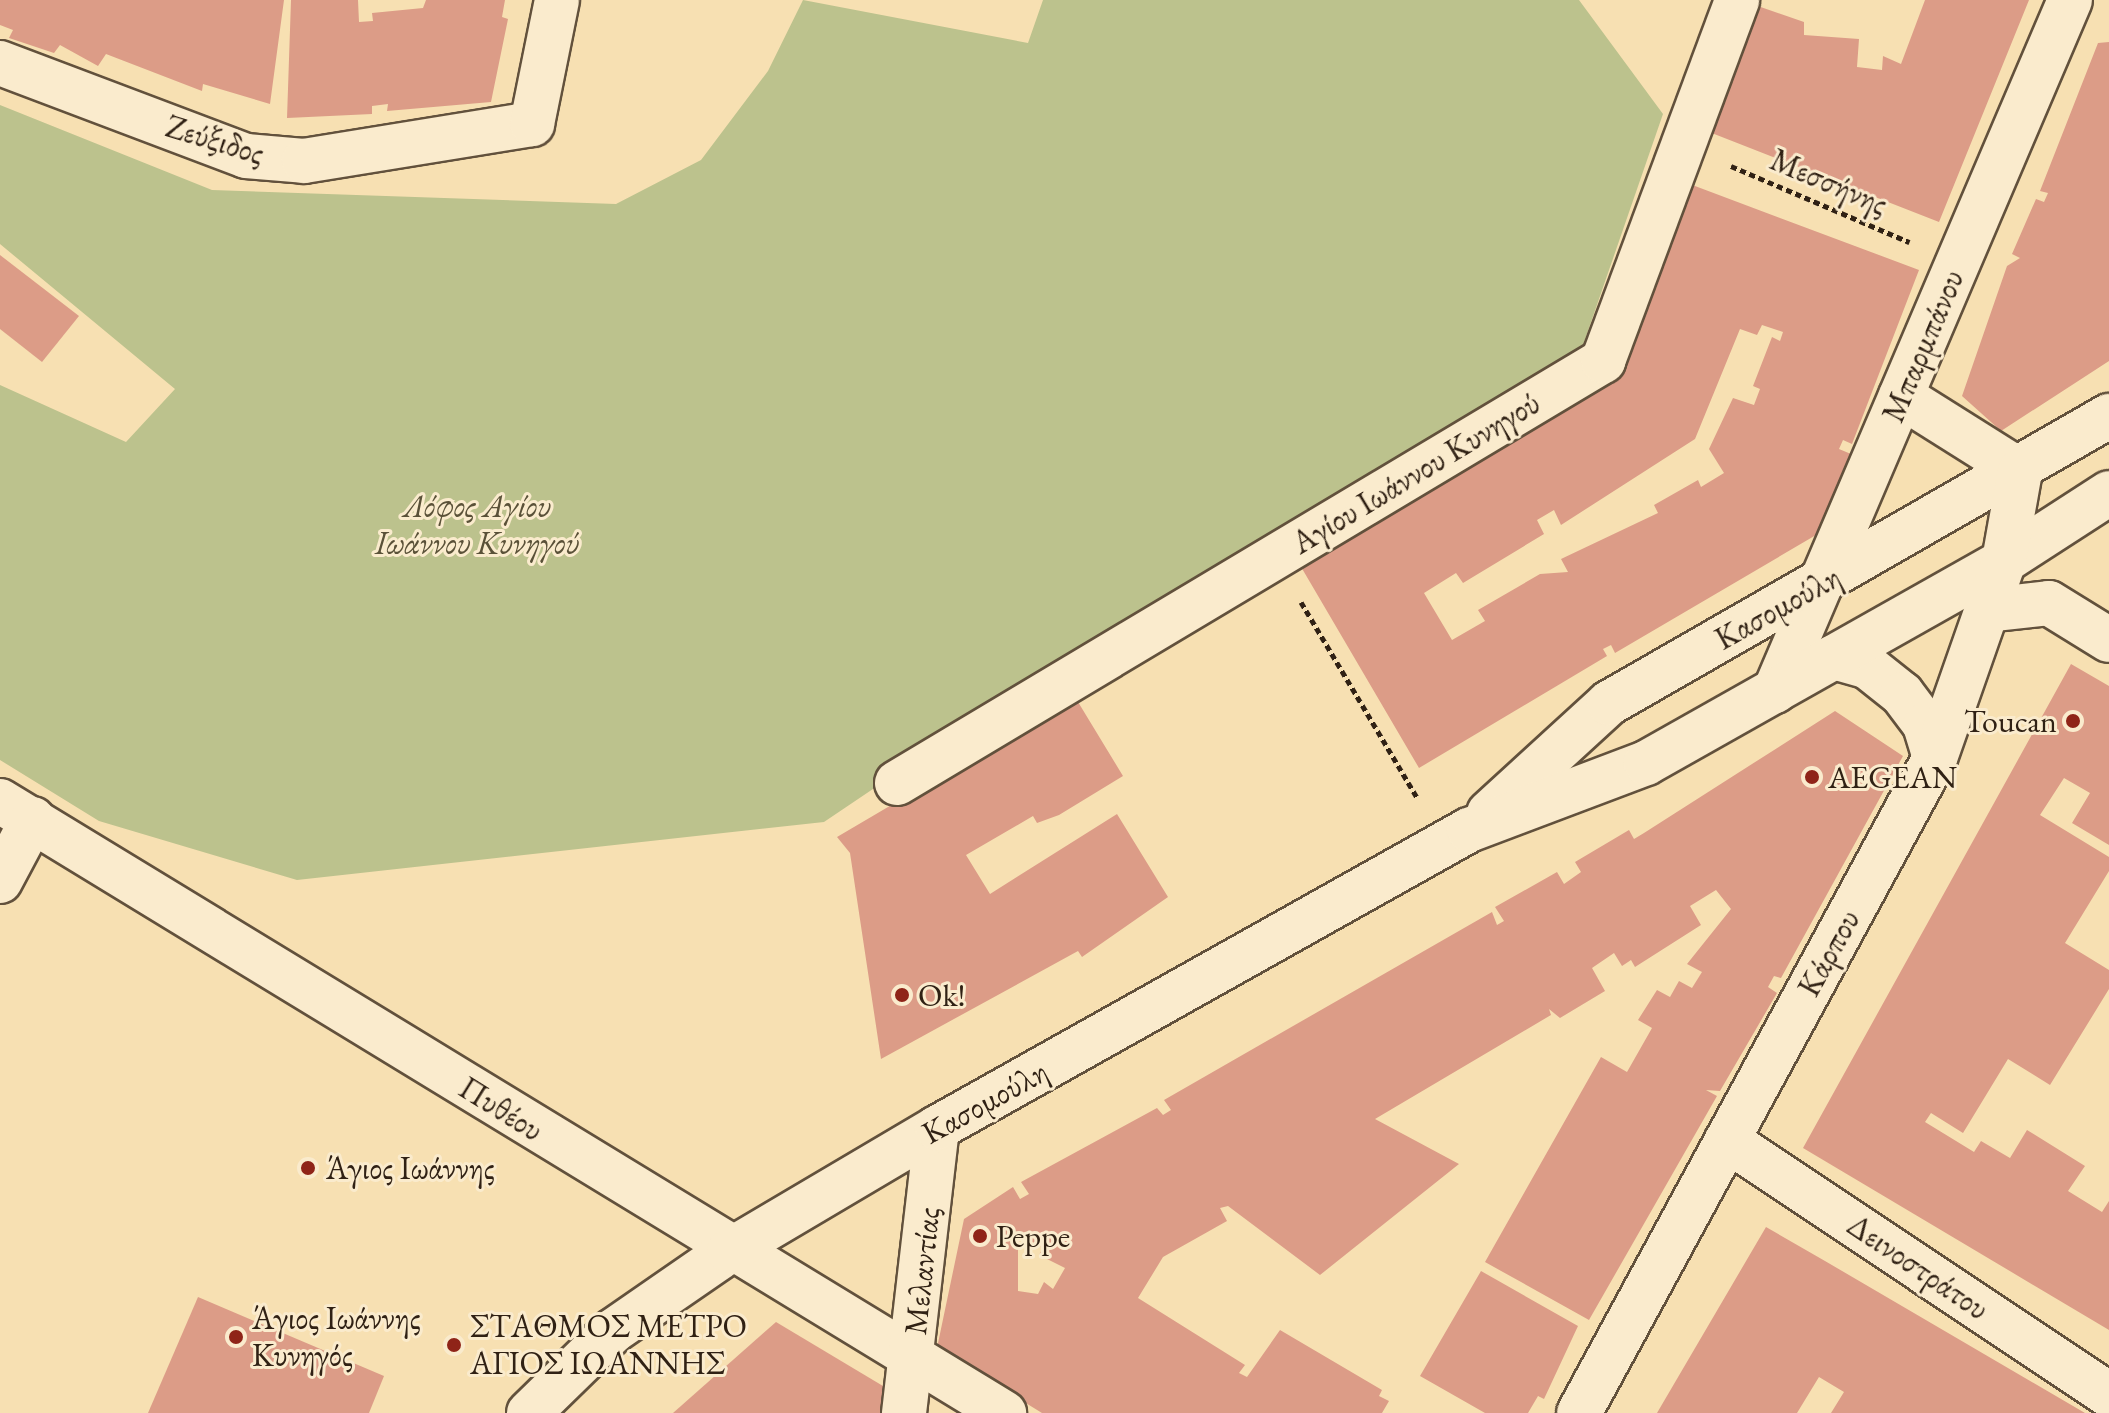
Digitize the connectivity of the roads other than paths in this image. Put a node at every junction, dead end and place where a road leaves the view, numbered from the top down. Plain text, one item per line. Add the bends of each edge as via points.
1 (557, 0) edge
2 (1737, 0) edge
3 (2070, 0) edge
4 (0, 63) edge
5 (1901, 396) junction
6 (2109, 416) edge
7 (2020, 471) junction
8 (2109, 493) edge
9 (2004, 561) junction
10 (1827, 581) junction
11 (1987, 610) junction
12 (2109, 640) edge
13 (1834, 657) junction
14 (1775, 691) junction
15 (1935, 758) junction
16 (897, 783) dead end
17 (16, 810) edge
18 (1458, 838) junction
19 (0, 881) edge
20 (937, 1128) junction
21 (1727, 1140) junction
22 (729, 1251) junction
23 (913, 1359) junction
24 (2109, 1395) edge
25 (529, 1413) edge
26 (904, 1413) edge
27 (1004, 1413) edge
28 (1579, 1413) edge

1 - 4 street, Ζεύξιδος via 532,124 304,161 246,156
2 - 16 street, Αγίου Ιωάννου Κυνηγού via 1603,361
3 - 5 street, Μπαρμπάνου
5 - 7 street
5 - 10 street, Μπαρμπάνου
6 - 7 street, Κασομούλη
7 - 9 street, Κάρπου
7 - 10 street, Κασομούλη
8 - 9 street, Κασομούλη
9 - 11 street, Κάρπου
9 - 13 street, Κασομούλη
10 - 14 street, Μπαρμπάνου
10 - 18 street, Κασομούλη via 1609,703
11 - 12 street via 2049,603
11 - 15 street, Κάρπου
13 - 14 street, Κασομούλη
13 - 15 street via 1868,667 1902,694 1925,725
14 - 18 street, Κασομούλη via 1646,763
15 - 21 street, Κάρπου
17 - 19 street
17 - 22 street, Πυθέου
18 - 20 street, Κασομούλη
20 - 22 street, Κασομούλη
20 - 23 street, Μελαντίας
21 - 24 street, Δεινοστράτου
21 - 28 street, Κάρπου
22 - 23 street, Πυθέου
22 - 25 street, Κασομούλη via 613,1331
23 - 26 street, Μελαντίας
23 - 27 street, Πυθέου

